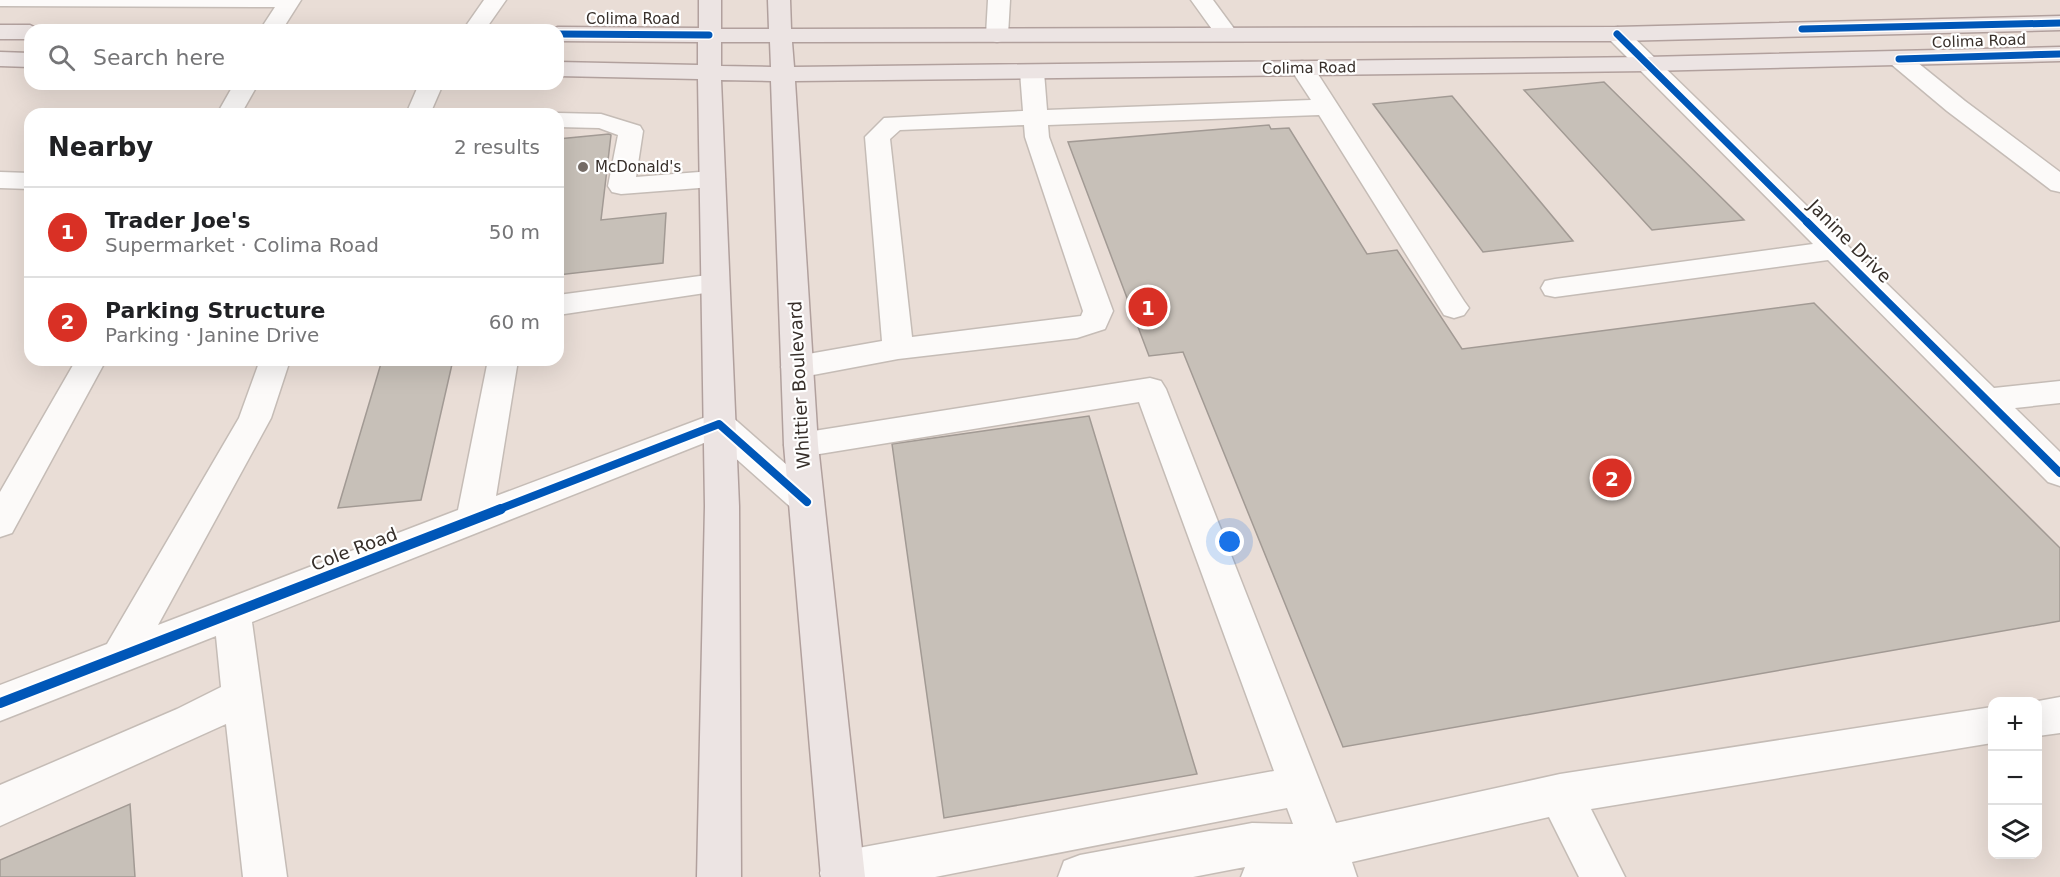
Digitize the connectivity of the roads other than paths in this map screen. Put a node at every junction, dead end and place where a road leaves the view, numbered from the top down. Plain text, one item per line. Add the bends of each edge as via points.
1 (0, 0) edge
2 (495, 0) edge
3 (710, 0) edge
4 (779, 0) edge
5 (999, 0) edge
6 (1202, 0) edge
7 (289, 1) edge
8 (2060, 23) edge
9 (276, 24) edge
10 (478, 24) edge
11 (0, 32) edge
12 (24, 32) edge
13 (564, 34) edge
14 (1227, 34) junction
15 (1312, 34) junction
16 (1617, 34) junction
17 (709, 35) junction
18 (997, 35) junction
19 (780, 36) junction
20 (2060, 54) edge
21 (0, 59) edge
22 (1899, 59) junction
23 (24, 60) edge
24 (1647, 64) junction
25 (1314, 68) junction
26 (564, 69) edge
27 (710, 72) junction
28 (1032, 72) junction
29 (782, 75) junction
30 (243, 90) edge
31 (428, 90) edge
32 (1327, 107) junction
33 (232, 108) edge
34 (420, 108) edge
35 (1036, 116) junction
36 (564, 120) edge
37 (712, 179) junction
38 (0, 180) edge
39 (24, 181) edge
40 (2060, 184) edge
41 (1835, 250) junction
42 (715, 283) junction
43 (1555, 288) dead end
44 (564, 304) edge
45 (1454, 308) dead end
46 (898, 349) junction
47 (88, 366) edge
48 (273, 366) edge
49 (502, 366) edge
50 (796, 367) junction
51 (2060, 392) edge
52 (1986, 400) junction
53 (718, 424) junction
54 (801, 445) junction
55 (2060, 472) edge
56 (807, 502) junction
57 (474, 521) junction
58 (0, 523) edge
59 (232, 613) junction
60 (121, 655) junction
61 (242, 696) junction
62 (0, 703) edge
63 (2060, 715) edge
64 (2042, 717) edge
65 (1988, 726) edge
66 (1300, 786) junction
67 (1560, 794) junction
68 (0, 806) edge
69 (1330, 862) edge
70 (843, 875) edge
71 (265, 877) edge
72 (719, 877) edge
73 (1080, 877) edge
74 (1263, 877) edge
75 (1604, 877) edge

1 - 7 street
2 - 10 street
3 - 17 main road
4 - 19 main road, Whittier Boulevard
5 - 18 street
6 - 14 street
7 - 9 street
8 - 16 main road, Colima Road
11 - 12 main road
13 - 17 main road, Colima Road
14 - 15 main road, Colima Road
14 - 18 main road, Colima Road
15 - 16 main road, Colima Road
15 - 25 main road
16 - 24 street, Janine Drive
17 - 19 main road, Colima Road
17 - 27 main road
18 - 19 main road, Colima Road
19 - 29 main road, Whittier Boulevard
20 - 22 main road, Colima Road
21 - 23 main road
22 - 24 main road, Colima Road
22 - 40 street
24 - 25 main road, Colima Road
24 - 41 street, Janine Drive
25 - 28 main road, Colima Road
25 - 32 street
26 - 27 main road, Colima Road
27 - 29 main road, Colima Road
27 - 37 main road
28 - 29 main road, Colima Road
28 - 35 street
29 - 50 main road, Whittier Boulevard
30 - 33 street
31 - 34 street
32 - 35 street
32 - 45 street
35 - 46 street via 893,123 877,137
35 - 46 street via 1037,137 1098,312 1094,322 1077,328
36 - 37 street via 601,121 631,131 621,186
37 - 42 main road
38 - 39 street
41 - 43 street
41 - 52 street, Janine Drive
42 - 44 street
42 - 53 main road
46 - 50 street
47 - 58 street
48 - 60 street via 255,418
49 - 57 street
50 - 54 main road, Whittier Boulevard
51 - 52 street
52 - 55 street, Janine Drive
53 - 56 street
53 - 57 street, Cole Road
53 - 72 main road via 722,506
54 - 56 main road, Whittier Boulevard
54 - 66 street via 1150,389
56 - 70 main road, Whittier Boulevard
57 - 59 street, Cole Road
59 - 60 street, Cole Road
59 - 61 street
60 - 62 street, Cole Road
61 - 68 street
61 - 71 street
63 - 64 street
65 - 67 street
66 - 69 street
66 - 70 street
67 - 69 street
67 - 75 street
69 - 73 street via 1252,844
69 - 74 street

